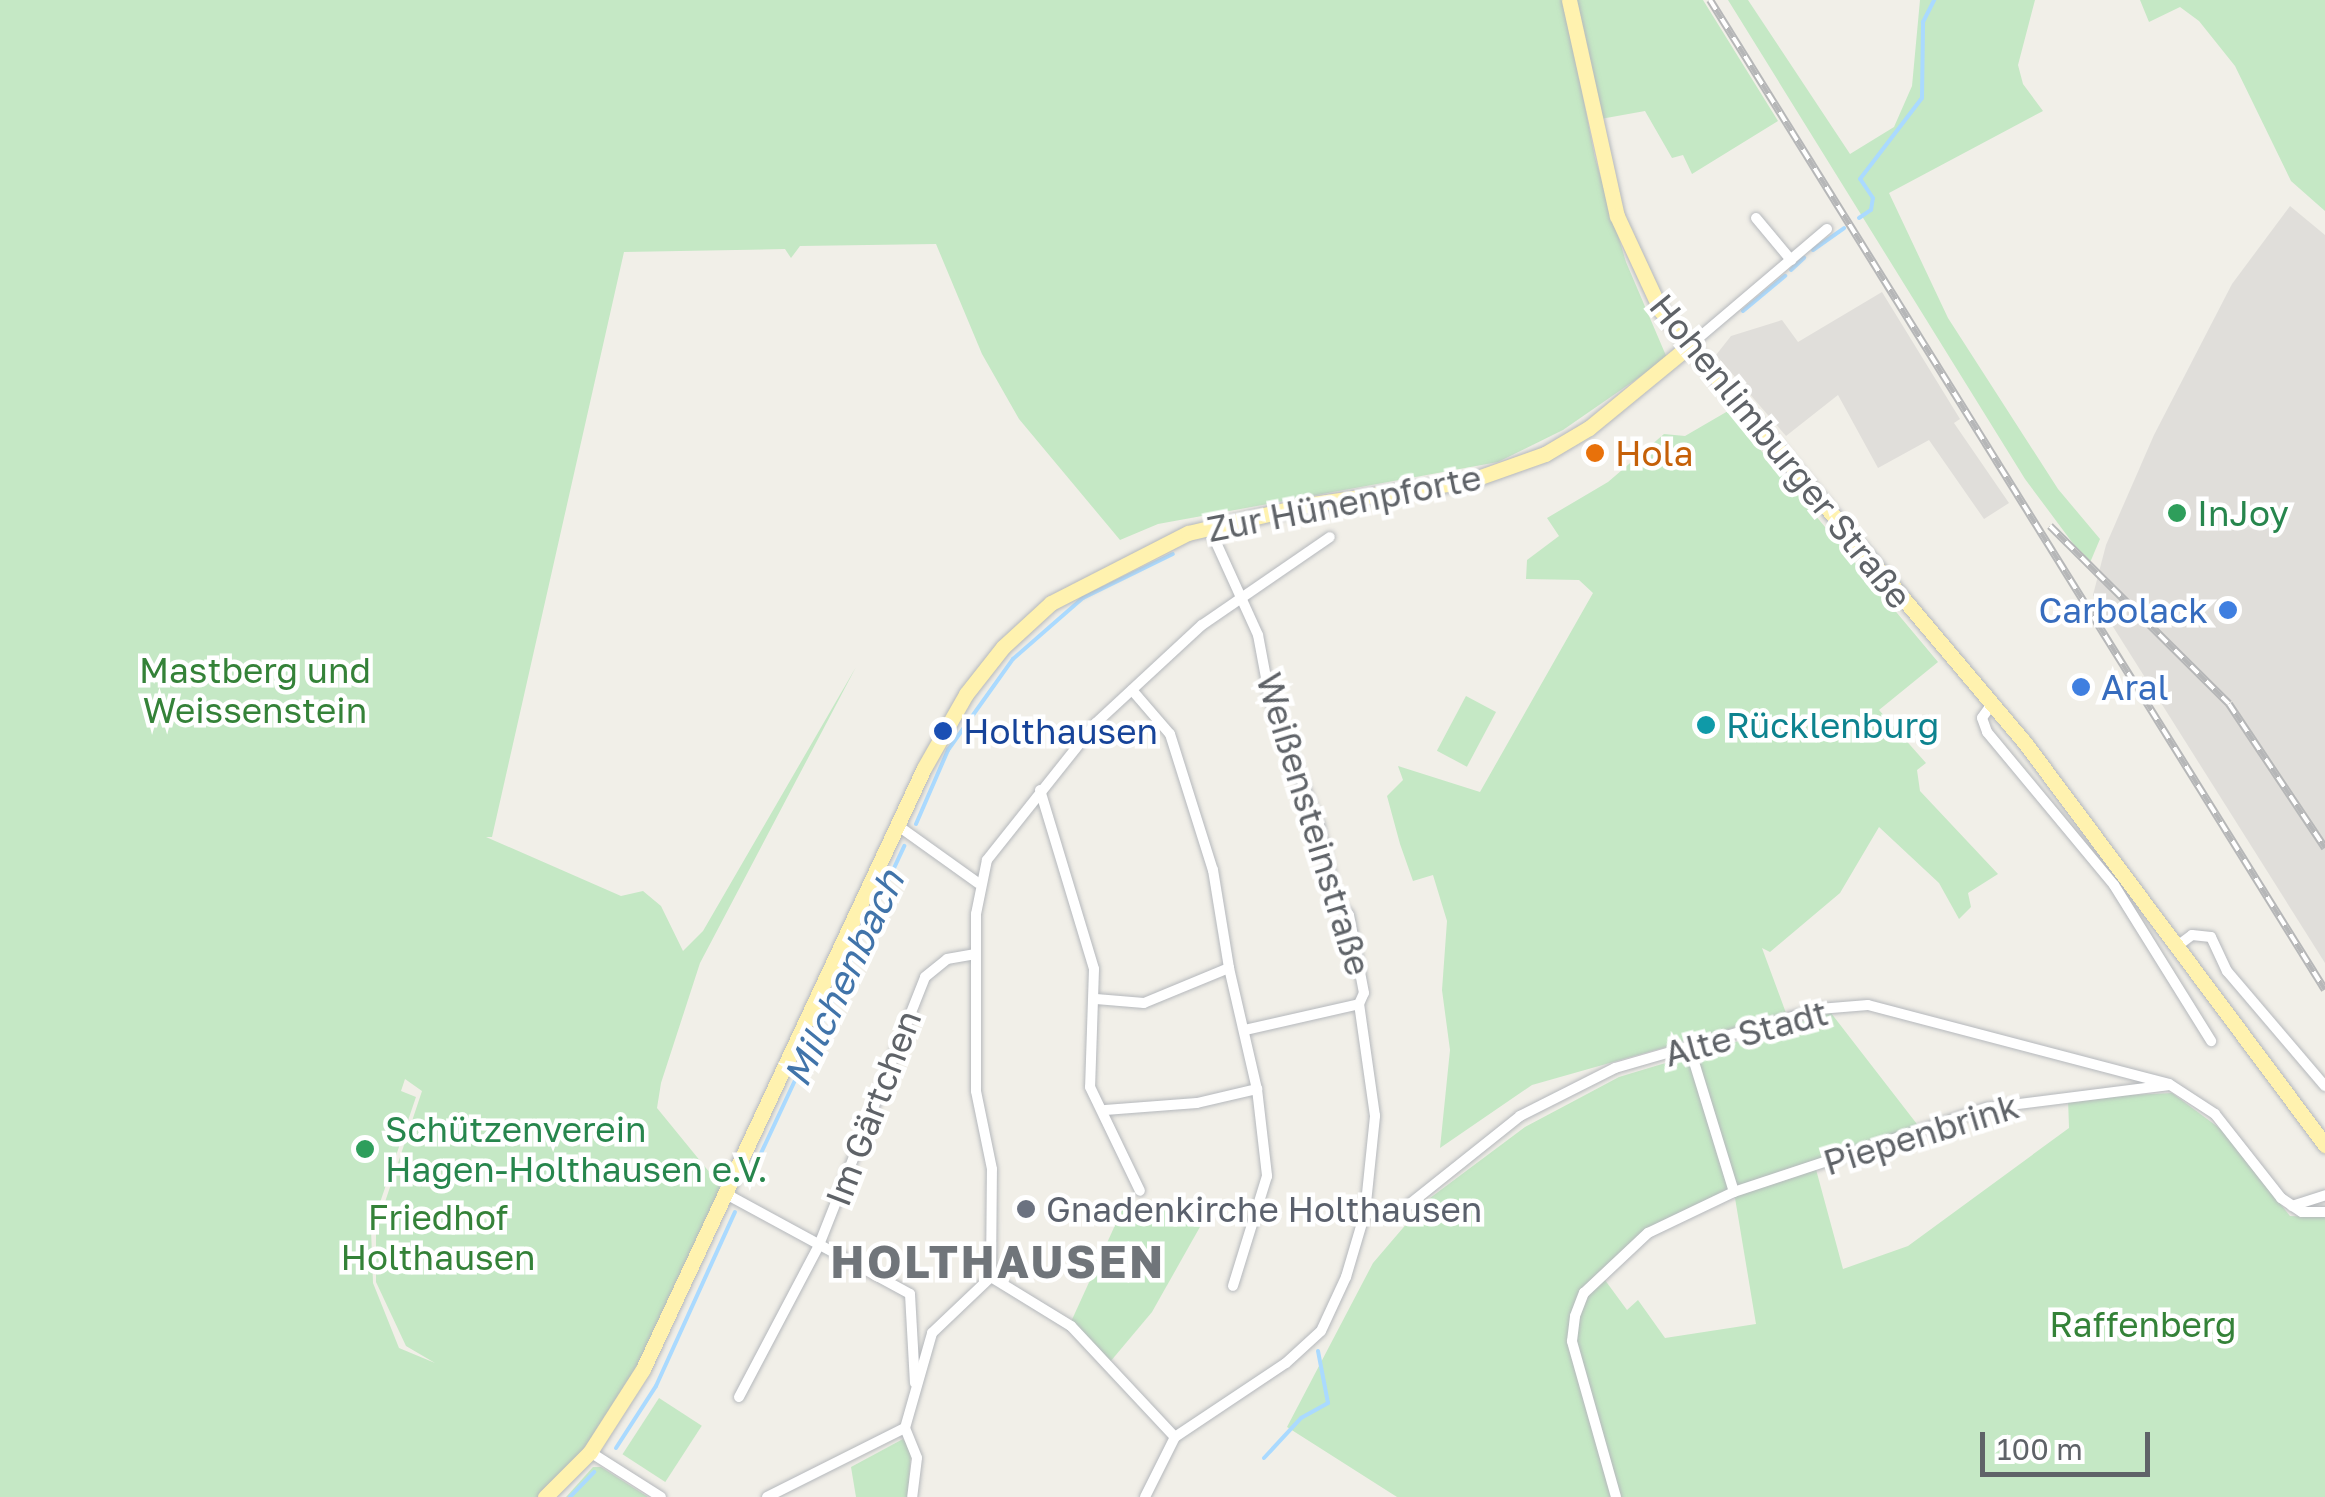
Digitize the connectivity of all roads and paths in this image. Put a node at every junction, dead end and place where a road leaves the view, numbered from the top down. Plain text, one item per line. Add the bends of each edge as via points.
1 (1570, 0) edge
2 (1756, 218) dead end
3 (1827, 228) dead end
4 (1791, 260) junction
5 (1689, 346) junction
6 (1209, 527) junction
7 (1330, 537) dead end
8 (1241, 594) junction
9 (1132, 690) junction
10 (1992, 704) junction
11 (1040, 790) junction
12 (897, 825) junction
13 (978, 883) junction
14 (2180, 944) junction
15 (976, 954) junction
16 (1229, 968) junction
17 (1096, 998) junction
18 (1359, 1004) junction
19 (1245, 1030) junction
20 (2211, 1041) dead end
21 (1690, 1049) junction
22 (2170, 1084) junction
23 (2325, 1086) edge
24 (1257, 1090) junction
25 (1104, 1110) junction
26 (2325, 1145) edge
27 (1140, 1191) dead end
28 (1734, 1192) junction
29 (728, 1195) junction
30 (2325, 1195) edge
31 (2291, 1206) junction
32 (2325, 1212) edge
33 (1365, 1213) junction
34 (819, 1244) junction
35 (991, 1277) junction
36 (1233, 1286) dead end
37 (915, 1383) junction
38 (739, 1397) dead end
39 (905, 1428) junction
40 (1175, 1437) junction
41 (590, 1452) junction
42 (545, 1497) edge
43 (661, 1497) edge
44 (767, 1497) edge
45 (912, 1497) edge
46 (1145, 1497) edge
47 (1616, 1497) edge

1 - 5 main road, Hohenlimburger Straße via 1617,216 1641,277
2 - 4 street
3 - 4 street
4 - 5 street
5 - 6 main road, Zur Hünenpforte via 1589,428 1494,475
5 - 10 main road, Hohenlimburger Straße
6 - 8 street, Weißensteinstraße
6 - 12 main road, Zur Hünenpforte via 1051,602 1003,647 944,731
7 - 8 street
8 - 9 street
8 - 18 street, Weißensteinstraße via 1298,782 1320,825 1317,839 1336,900 1348,916 1364,993
9 - 11 street
9 - 16 street via 1170,734 1213,870
10 - 14 main road, Hohenlimburger Straße
10 - 20 street via 1982,718 1987,732 2114,885
11 - 13 street
11 - 17 street via 1094,969
12 - 13 street
12 - 29 main road, Zur Hünenpforte
13 - 15 street
14 - 23 street via 2192,935 2212,937 2227,971
14 - 26 main road, Hohenlimburger Straße
15 - 34 street, Im Gärtchen via 947,959 925,977
15 - 35 street via 976,1091 992,1170
16 - 17 street via 1144,1003
16 - 19 street
17 - 25 street via 1090,1087
18 - 19 street
18 - 33 street, Weißensteinstraße via 1367,1076 1374,1083
19 - 24 street
21 - 22 street, Alte Stadt via 1819,1010 1868,1006
21 - 28 street
21 - 33 street, Alte Stadt via 1615,1068 1567,1089 1520,1116 1396,1215
22 - 28 street, Piepenbrink via 1988,1108
22 - 31 street, Alte Stadt via 2216,1114
24 - 25 street
24 - 36 street via 1267,1176
25 - 27 street
28 - 47 street, Piepenbrink via 1648,1233 1584,1293 1574,1316 1572,1341
29 - 34 street
29 - 41 main road, Zur Hünenpforte via 659,1339
30 - 31 street
31 - 32 street
33 - 40 street, Weißensteinstraße via 1335,1302 1307,1348
34 - 37 street via 910,1294
34 - 38 street, Im Gärtchen
35 - 37 street via 932,1334
35 - 40 street via 1071,1326
37 - 39 street
39 - 44 street
39 - 45 street via 917,1458
40 - 46 street
41 - 42 main road, Zur Hünenpforte
41 - 43 street

